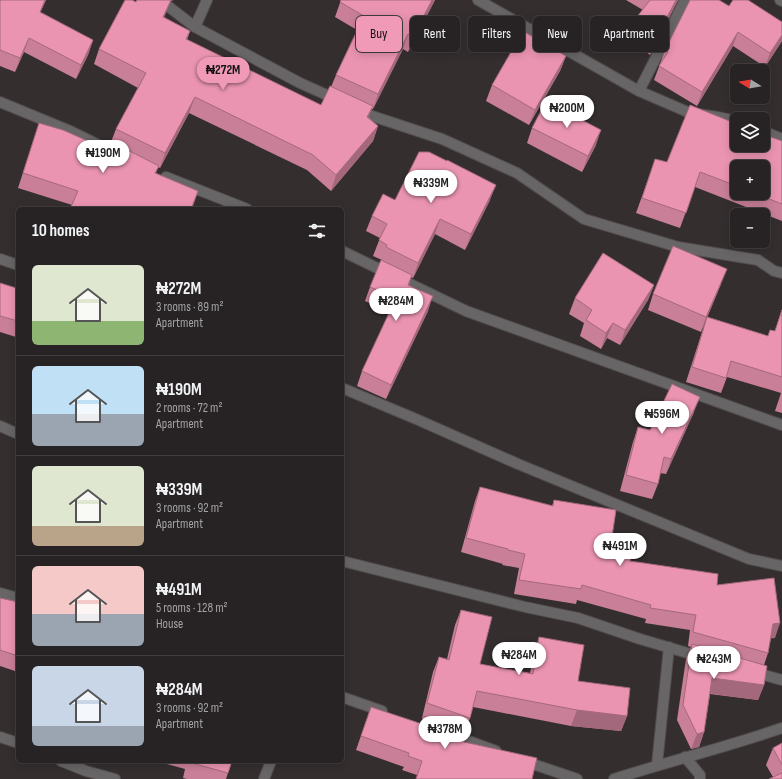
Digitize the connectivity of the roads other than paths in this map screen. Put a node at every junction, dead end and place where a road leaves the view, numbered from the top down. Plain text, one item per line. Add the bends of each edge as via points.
1 (160, 0) edge
2 (207, 0) edge
3 (478, 0) edge
4 (685, 0) edge
5 (195, 27) junction
6 (639, 91) junction
7 (0, 102) edge
8 (730, 120) edge
9 (770, 134) edge
10 (782, 139) edge
11 (125, 158) edge
12 (154, 173) edge
13 (242, 207) edge
14 (344, 252) edge
15 (0, 259) edge
16 (16, 265) edge
17 (782, 273) edge
18 (344, 389) edge
19 (782, 425) edge
20 (0, 426) edge
21 (16, 433) edge
22 (344, 562) edge
23 (782, 566) edge
24 (0, 593) edge
25 (16, 597) edge
26 (669, 647) junction
27 (708, 658) edge
28 (745, 669) edge
29 (782, 680) edge
30 (344, 698) edge
31 (393, 715) edge
32 (782, 728) edge
33 (445, 733) edge
34 (0, 737) edge
35 (16, 742) edge
36 (503, 753) edge
37 (685, 757) junction
38 (518, 758) edge
39 (66, 763) edge
40 (270, 763) edge
41 (657, 765) junction
42 (115, 779) edge
43 (264, 779) edge
44 (577, 779) edge
45 (614, 779) edge
46 (700, 779) edge

1 - 5 street
2 - 5 street
3 - 6 street
4 - 6 street
5 - 17 street via 300,83 372,116 442,138 512,170 584,219 678,247 758,260 774,271
6 - 8 street via 690,113
7 - 11 street via 68,130
9 - 10 street
12 - 13 street
14 - 19 street via 466,311
15 - 16 street
18 - 23 street via 749,559
20 - 21 street
22 - 26 street via 578,618
24 - 25 street
26 - 27 street
26 - 41 street
28 - 29 street
30 - 31 street
32 - 37 street
33 - 36 street
34 - 35 street
37 - 41 street
37 - 46 street via 700,775
38 - 44 street
39 - 42 street via 86,772
40 - 43 street
41 - 45 street

